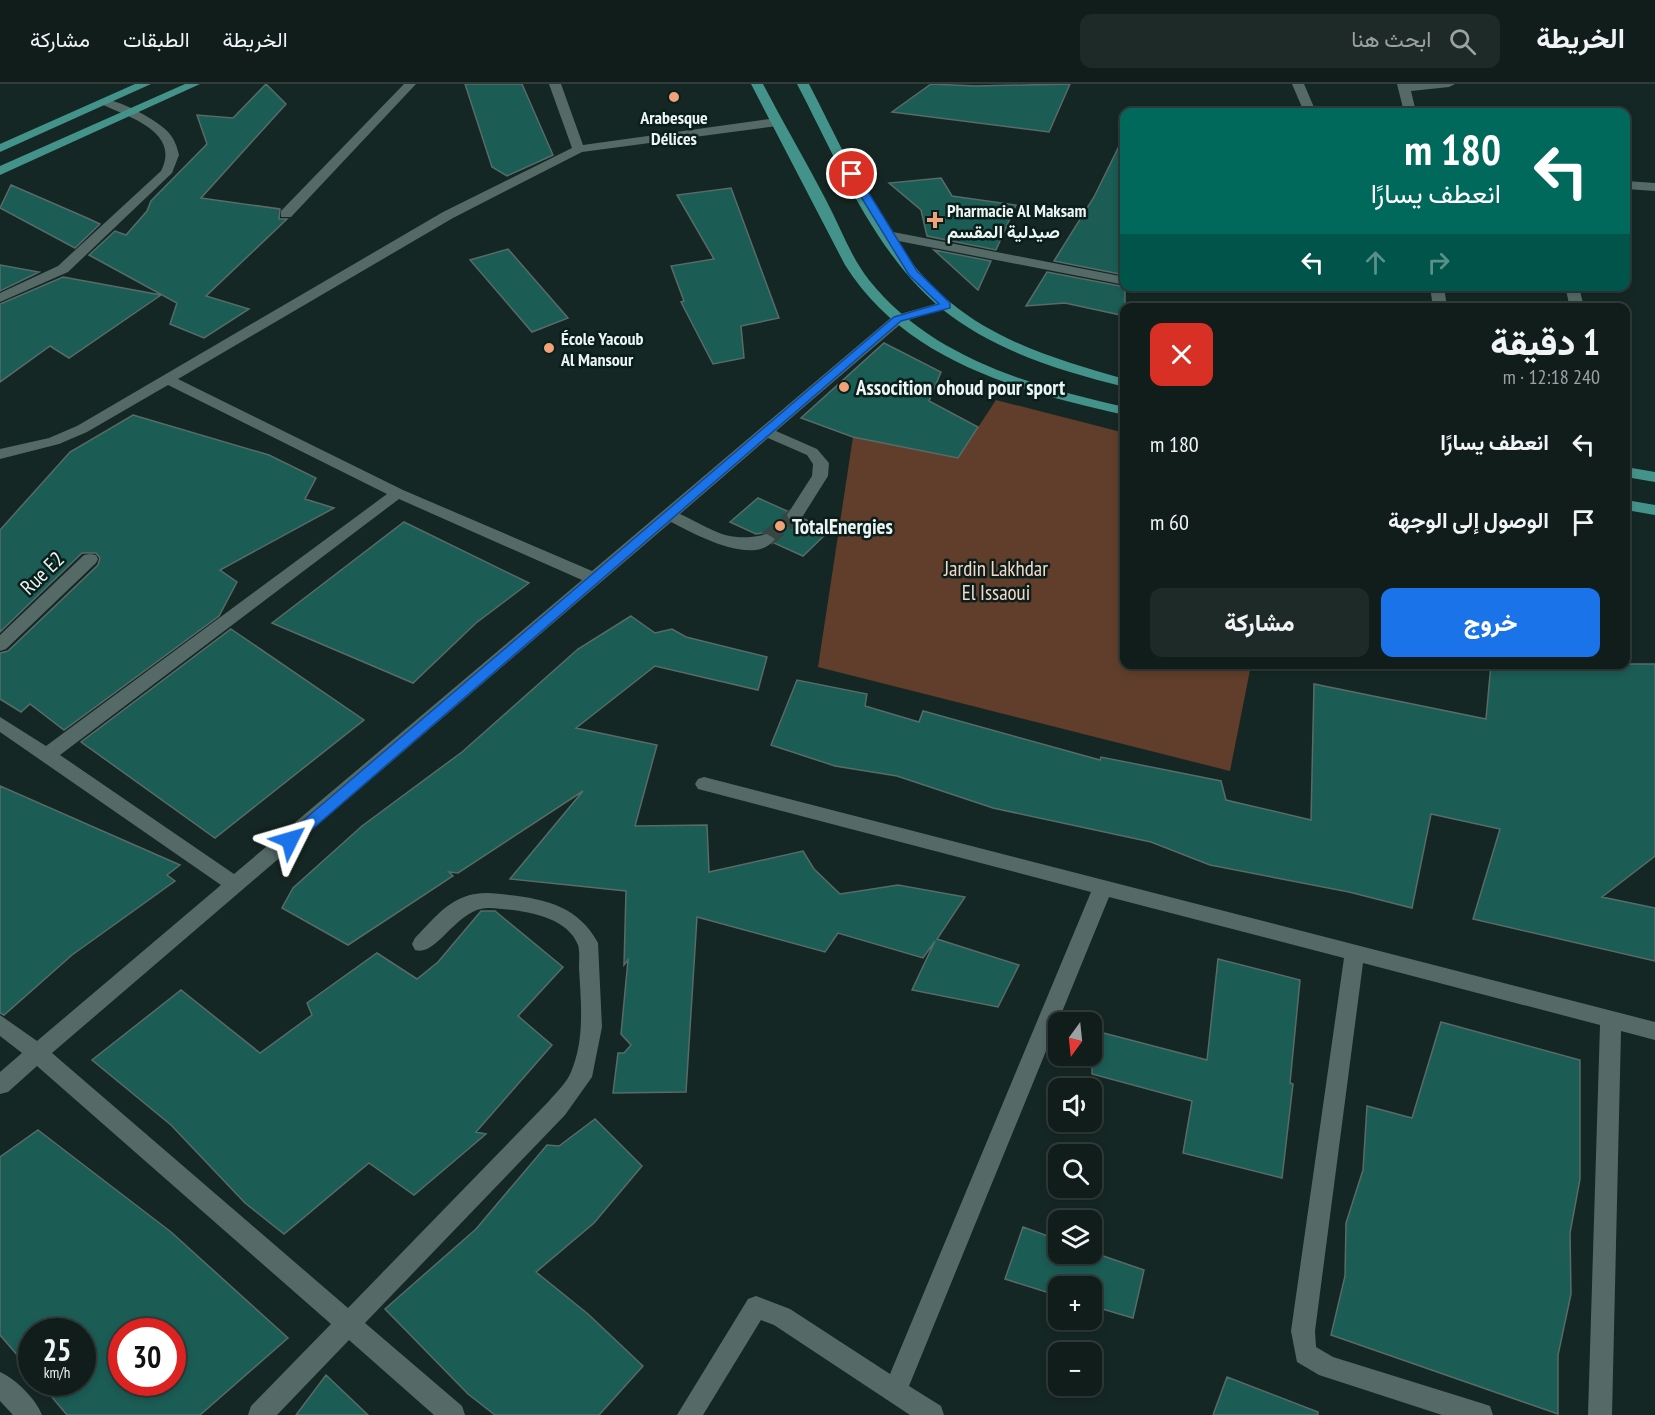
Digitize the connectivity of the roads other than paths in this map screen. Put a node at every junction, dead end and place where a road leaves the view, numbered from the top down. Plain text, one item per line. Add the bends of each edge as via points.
1 (146, 84) edge
2 (194, 84) edge
3 (410, 84) edge
4 (555, 84) edge
5 (758, 84) edge
6 (803, 84) edge
7 (1298, 84) edge
8 (1449, 84) edge
9 (1404, 86) edge
10 (105, 102) junction
11 (1308, 108) edge
12 (1409, 108) edge
13 (129, 113) junction
14 (777, 122) junction
15 (0, 148) edge
16 (579, 149) junction
17 (0, 171) edge
18 (1630, 185) edge
19 (1655, 188) edge
20 (286, 214) dead end
21 (888, 235) junction
22 (1120, 280) dead end
23 (0, 298) edge
24 (946, 305) junction
25 (898, 319) junction
26 (170, 380) junction
27 (1120, 381) edge
28 (1120, 410) edge
29 (766, 432) junction
30 (0, 454) edge
31 (1630, 473) edge
32 (1655, 477) edge
33 (398, 493) junction
34 (1630, 506) edge
35 (1655, 510) edge
36 (670, 514) junction
37 (795, 515) tunnel mouth
38 (767, 539) tunnel mouth
39 (90, 559) dead end
40 (596, 579) junction
41 (0, 645) edge
42 (0, 723) edge
43 (46, 755) junction
44 (704, 784) dead end
45 (236, 886) junction
46 (1102, 889) junction
47 (422, 944) dead end
48 (1354, 955) junction
49 (1611, 1019) junction
50 (0, 1024) edge
51 (1655, 1031) edge
52 (37, 1053) junction
53 (0, 1085) edge
54 (348, 1324) junction
55 (0, 1384) edge
56 (896, 1389) junction
57 (30, 1415) edge
58 (260, 1415) edge
59 (453, 1415) edge
60 (689, 1415) edge
61 (932, 1415) edge
62 (1481, 1415) edge
63 (1600, 1415) edge

1 - 10 main road
2 - 13 main road
3 - 20 street
4 - 16 street
5 - 14 main road
6 - 21 main road
7 - 11 street
8 - 9 street
9 - 12 street
10 - 13 street
10 - 15 main road
13 - 17 main road
13 - 23 street via 159,130 170,143 173,157 166,173 63,269
14 - 16 street
14 - 25 main road via 864,283
16 - 26 street via 448,215
18 - 19 street
21 - 22 street
21 - 24 main road via 913,273
24 - 25 street
24 - 27 main road via 993,336 1033,355
25 - 28 main road via 930,343 979,368 1041,390
25 - 29 street
26 - 30 street via 82,429 54,441
26 - 33 street
29 - 36 street
29 - 37 street via 812,452 821,463 820,476
31 - 32 main road
33 - 40 street
33 - 43 street
34 - 35 main road
36 - 38 street via 735,544 753,545
36 - 40 street
39 - 41 street, Rue E2
40 - 45 street
42 - 43 street
43 - 45 street
44 - 46 street
45 - 52 street
46 - 48 street
46 - 56 street
47 - 54 street via 450,915 468,903 487,900 542,906 569,921 588,943 592,1027 581,1077 557,1108
48 - 49 street
48 - 62 street via 1303,1331 1305,1354 1328,1367
49 - 51 street
49 - 63 street
50 - 52 street
52 - 53 street
52 - 54 street
54 - 58 street
54 - 59 street
55 - 57 street
56 - 60 street via 782,1317 756,1307
56 - 61 street

